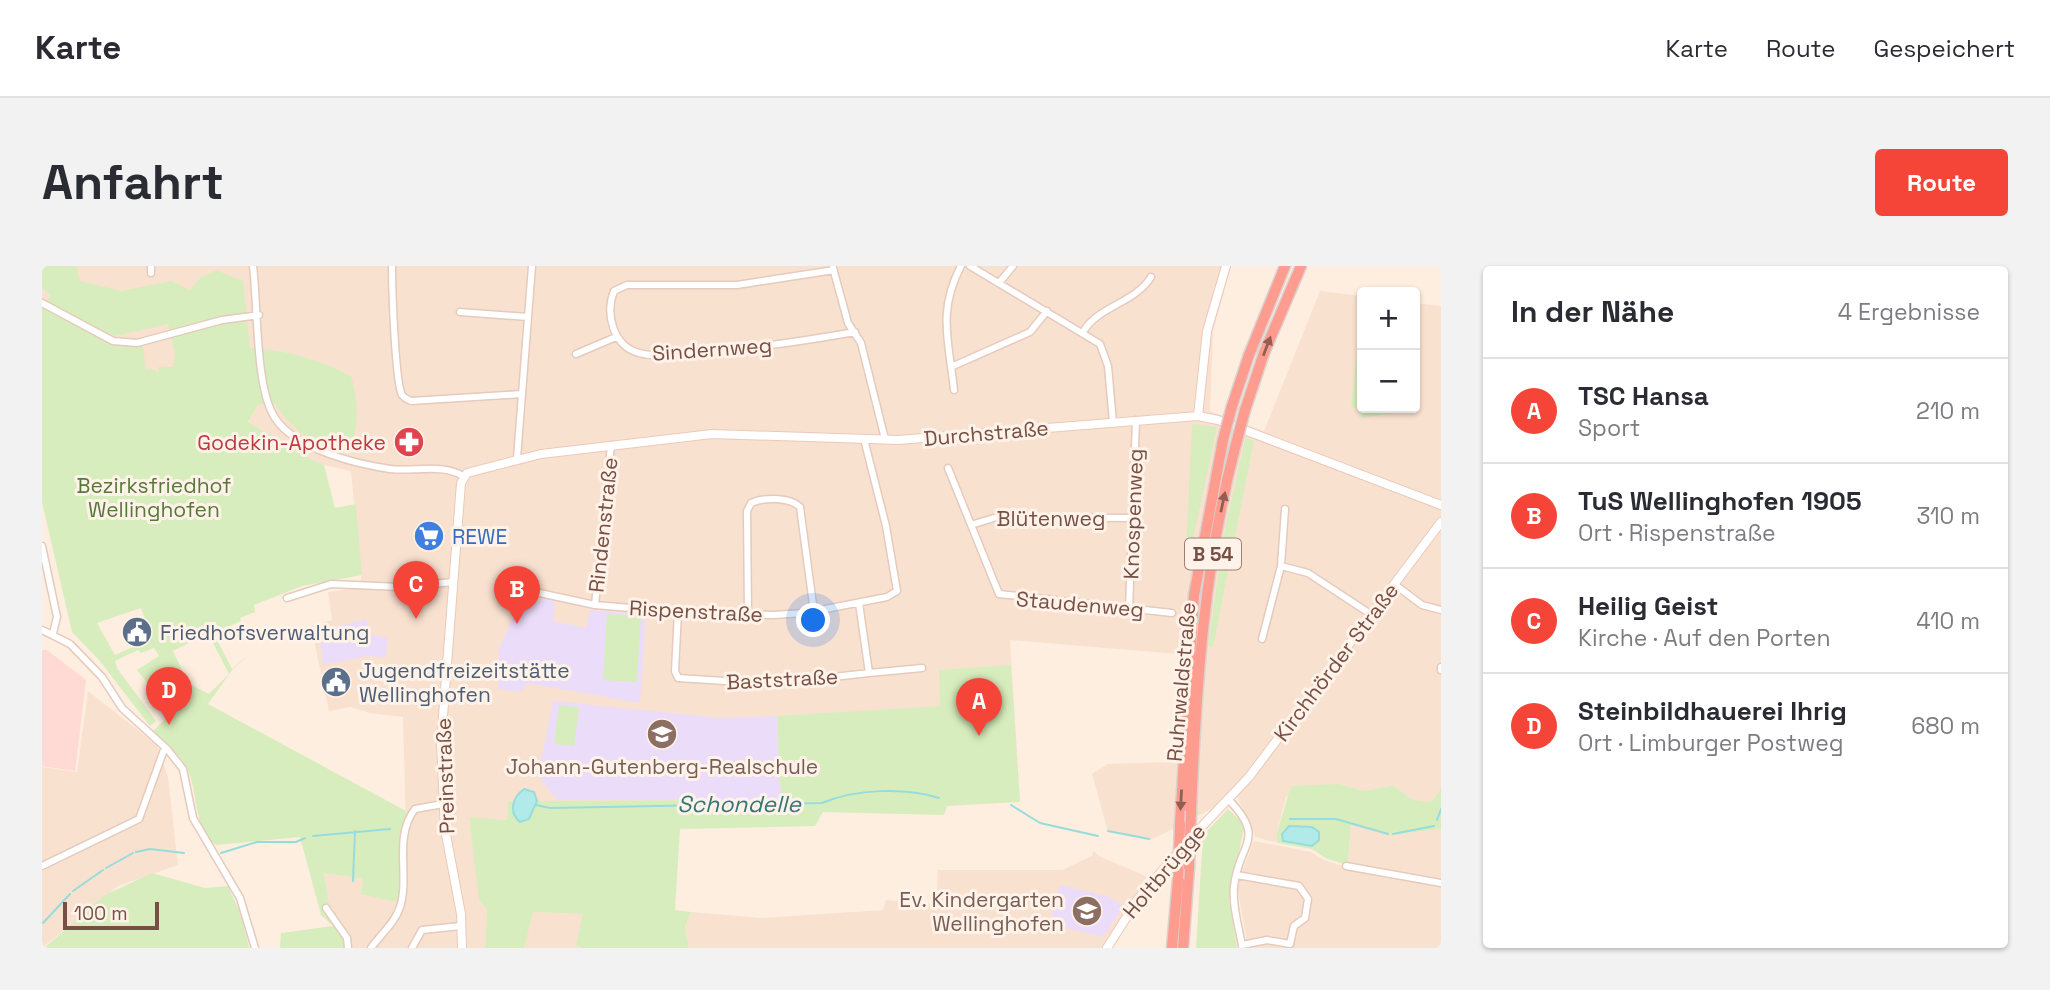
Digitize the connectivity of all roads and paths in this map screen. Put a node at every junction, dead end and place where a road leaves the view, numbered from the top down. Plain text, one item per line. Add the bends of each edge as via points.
1 (253, 266) edge
2 (392, 266) edge
3 (532, 266) edge
4 (961, 266) edge
5 (970, 266) edge
6 (1013, 266) edge
7 (1226, 266) edge
8 (1285, 266) edge
9 (1301, 266) edge
10 (833, 268) edge
11 (1151, 277) dead end
12 (999, 283) junction
13 (42, 303) edge
14 (1047, 310) junction
15 (460, 312) dead end
16 (258, 315) junction
17 (528, 317) junction
18 (855, 332) junction
19 (1083, 332) junction
20 (616, 337) junction
21 (576, 354) dead end
22 (951, 366) junction
23 (954, 390) dead end
24 (522, 394) junction
25 (1198, 416) junction
26 (1136, 420) junction
27 (1113, 422) junction
28 (864, 439) junction
29 (885, 439) junction
30 (611, 445) junction
31 (517, 458) junction
32 (948, 468) dead end
33 (463, 476) junction
34 (1441, 505) edge
35 (1285, 509) dead end
36 (1133, 518) junction
37 (1441, 522) edge
38 (971, 525) junction
39 (42, 546) edge
40 (1281, 566) junction
41 (453, 582) junction
42 (1394, 584) junction
43 (535, 592) dead end
44 (287, 598) dead end
45 (859, 603) junction
46 (595, 605) junction
47 (1129, 609) junction
48 (1441, 610) edge
49 (678, 612) junction
50 (814, 612) junction
51 (1172, 613) dead end
52 (748, 614) junction
53 (1372, 615) junction
54 (42, 629) edge
55 (53, 633) junction
56 (1262, 639) dead end
57 (922, 668) dead end
58 (869, 673) junction
59 (165, 747) junction
60 (1228, 799) junction
61 (443, 804) junction
62 (42, 866) edge
63 (1346, 866) dead end
64 (1237, 875) junction
65 (1441, 883) edge
66 (326, 908) dead end
67 (461, 926) junction
68 (1242, 946) edge
69 (255, 948) edge
70 (348, 948) edge
71 (372, 948) edge
72 (412, 948) edge
73 (461, 948) edge
74 (1107, 948) edge
75 (1172, 948) edge
76 (1183, 948) edge

1 - 16 street
2 - 24 street via 397,356 405,398
3 - 17 street
4 - 22 street via 948,293 944,317
5 - 12 street
6 - 12 street
7 - 25 street via 1207,331
8 -> 75 highway, Ruhrwaldstraße / B 54, bridge via 1232,406 1194,595
76 -> 9 highway, Ruhrwaldstraße / B 54, bridge via 1202,633 1216,536 1245,410
10 - 18 street via 848,323
10 - 20 street via 737,285 627,285 614,291 610,301
11 - 19 street
12 - 14 street
13 - 16 street via 113,341 137,343
14 - 19 street
14 - 22 street via 1030,332
15 - 17 street
16 - 33 street via 265,391 275,419 304,442 372,466 450,470
17 - 24 street
18 - 20 street, Sindernweg via 736,350 653,355 638,353
18 - 29 street
19 - 27 street via 1100,344 1107,357
20 - 21 street
22 - 23 street
24 - 31 street
25 - 26 street, Durchstraße
25 - 34 street, Durchstraße
26 - 27 street, Durchstraße
26 - 36 street, Knospenweg
27 - 29 street, Durchstraße
28 - 29 street, Durchstraße
28 - 30 street, Durchstraße via 740,432
28 - 45 street, Rispenstraße via 897,591
30 - 31 street, Durchstraße
30 - 46 street, Rindenstraße
31 - 33 street
32 - 38 street, Staudenweg
33 - 41 street, Preinstraße
35 - 40 street
36 - 38 street, Blütenweg via 997,517
36 - 47 street, Knospenweg
37 - 42 street, Kirchhörder Straße
38 - 47 street, Staudenweg via 999,594
39 - 55 street via 57,617
40 - 53 street via 1308,573
40 - 56 street
41 - 44 street via 401,587 331,584
41 - 61 street, Preinstraße via 442,722
42 - 48 street via 1422,606
42 - 53 street, Kirchhörder Straße
43 - 46 street, Rispenstraße
45 - 50 street, Rispenstraße
45 - 58 street, Baststraße
46 - 49 street, Rispenstraße
47 - 51 street, Staudenweg
49 - 52 street, Rispenstraße
49 - 58 street, Baststraße via 675,671 682,680 771,684
50 - 52 street, Rispenstraße
50 - 52 street via 800,507 792,501 759,500 747,511
53 - 60 street, Kirchhörder Straße
54 - 55 street
55 - 59 street via 102,677 122,708
57 - 58 street, Baststraße
59 - 62 street via 139,819
59 - 69 street via 183,769 193,818 240,898
60 - 64 street via 1244,816 1249,830
60 - 74 street, Holtbrügge via 1153,880
61 - 67 street, Preinstraße
61 - 71 street via 415,810 410,816 400,907
63 - 65 street
64 - 68 street via 1234,897
64 - 68 street via 1299,886 1308,899 1305,918 1294,926 1290,944 1267,940
66 - 70 street via 347,938
67 - 72 street via 422,930
67 - 73 street, Preinstraße

